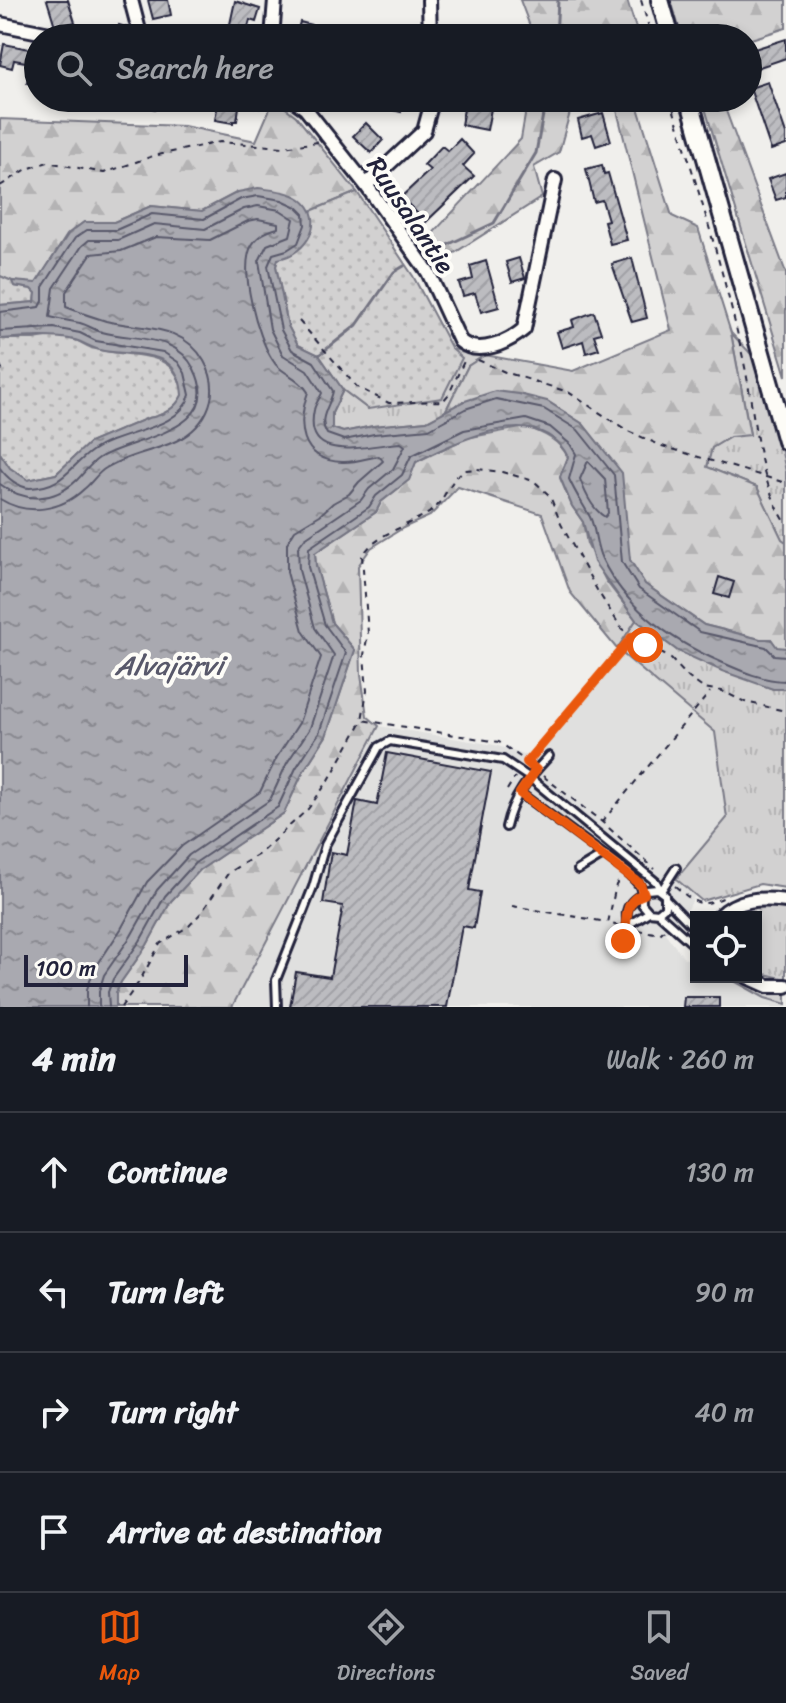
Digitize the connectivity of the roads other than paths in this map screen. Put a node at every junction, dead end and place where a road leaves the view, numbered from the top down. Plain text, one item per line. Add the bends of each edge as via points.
1 (131, 0) edge
2 (275, 0) edge
3 (429, 0) edge
4 (660, 0) edge
5 (0, 24) edge
6 (137, 24) edge
7 (273, 24) edge
8 (430, 24) edge
9 (667, 24) edge
10 (24, 29) edge
11 (308, 112) edge
12 (429, 112) edge
13 (693, 112) edge
14 (555, 180) dead end
15 (366, 185) junction
16 (786, 441) edge
17 (549, 756) dead end
18 (530, 778) junction
19 (520, 793) junction
20 (506, 827) dead end
21 (603, 855) junction
22 (676, 868) dead end
23 (578, 870) dead end
24 (661, 891) junction
25 (644, 894) junction
26 (666, 899) junction
27 (786, 901) edge
28 (725, 911) edge
29 (649, 912) junction
30 (658, 913) junction
31 (690, 924) edge
32 (628, 925) junction
33 (690, 942) edge
34 (622, 950) dead end
35 (761, 983) edge
36 (786, 986) edge
37 (277, 1007) edge

1 - 6 street
2 - 7 street
3 - 8 street
4 - 9 main road
5 - 10 street
11 - 15 street, Ruusalantie
12 - 15 street via 424,131
13 - 16 main road
14 - 15 street, Ruusalantie via 524,329 511,340 475,349 460,341 428,272
17 - 18 lane
18 - 19 lane
18 - 24 lane
18 - 37 lane via 503,760 390,741 379,747 325,845 276,980
19 - 20 lane
19 - 21 lane
21 - 23 lane
21 - 25 lane via 640,884
22 - 24 lane
24 - 25 lane
24 - 26 lane
25 - 29 lane via 642,904
25 - 32 lane via 628,906
26 - 30 lane
26 - 31 lane
27 - 28 street via 757,898
29 - 30 lane
29 - 32 lane
30 - 33 lane
32 - 34 lane
35 - 36 street

